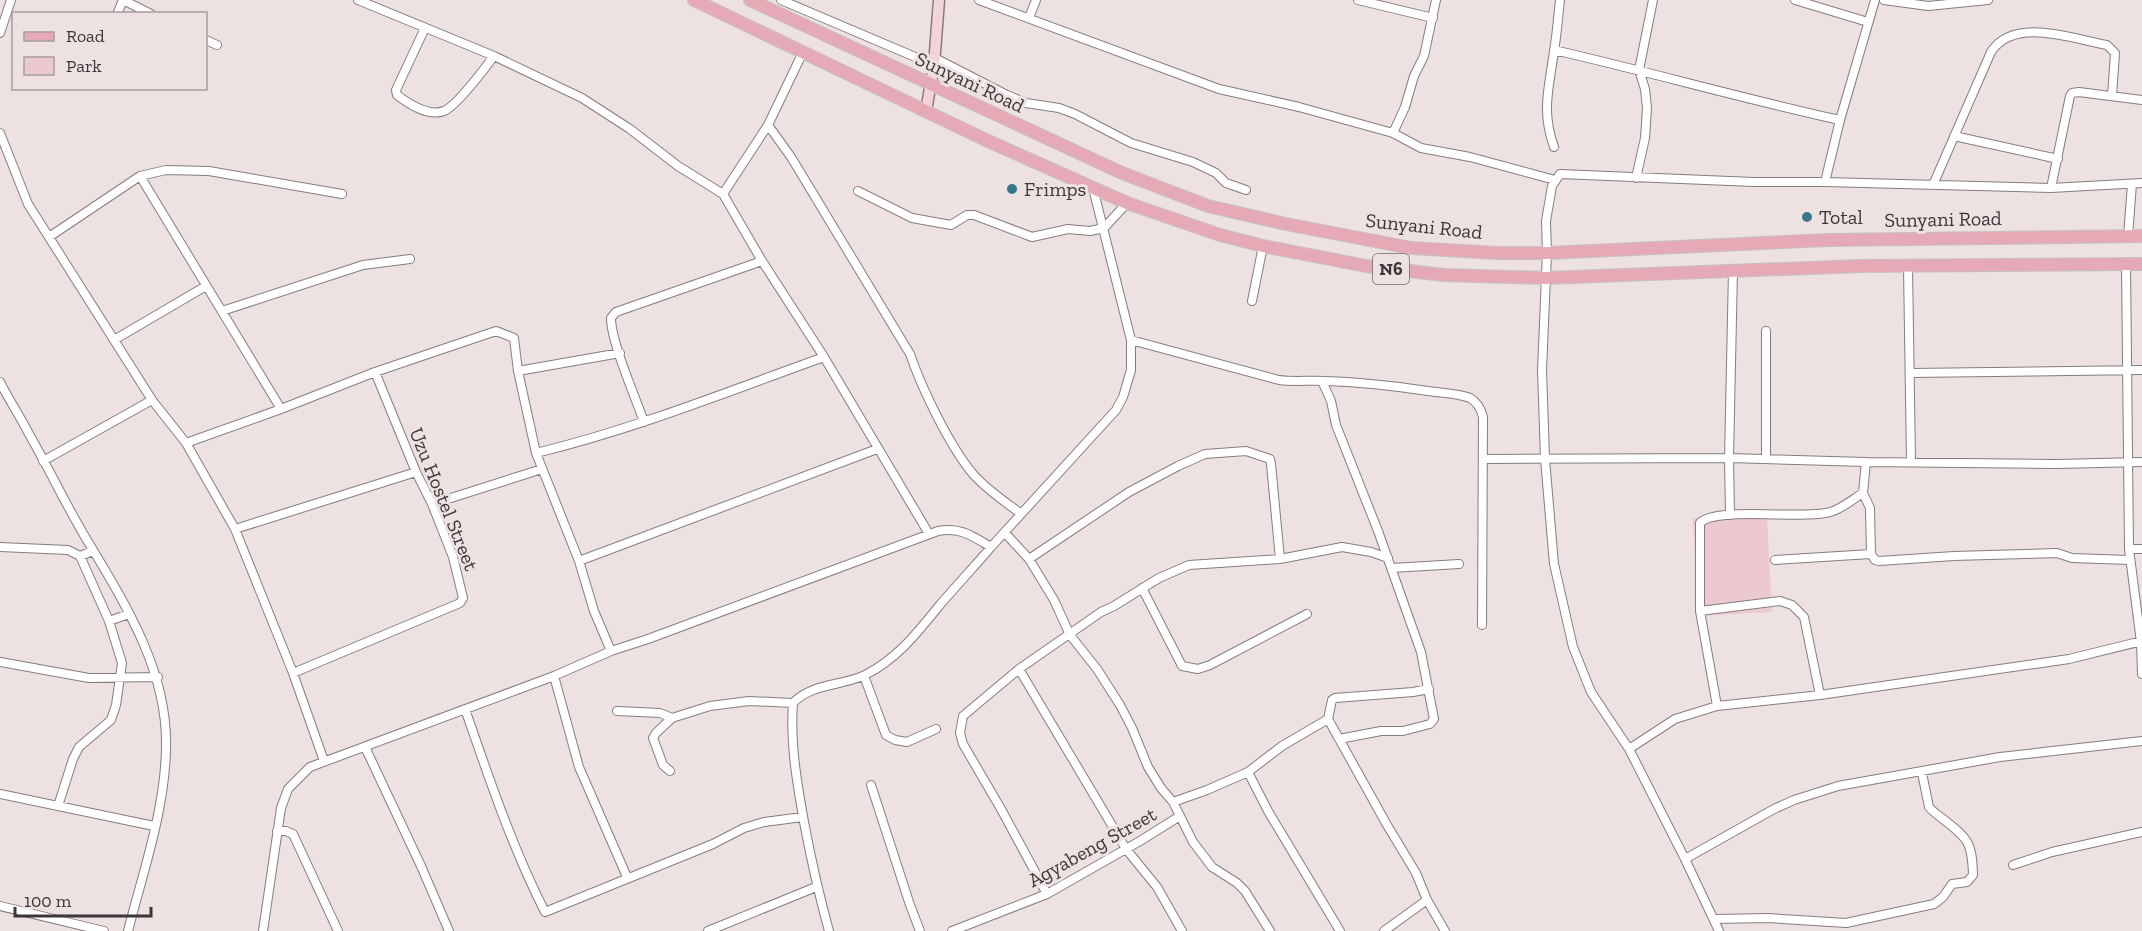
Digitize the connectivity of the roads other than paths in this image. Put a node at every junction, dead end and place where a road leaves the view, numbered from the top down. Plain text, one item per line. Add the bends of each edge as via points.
1 (11, 0) edge
2 (123, 0) edge
3 (358, 0) edge
4 (694, 0) edge
5 (750, 0) edge
6 (781, 0) edge
7 (939, 0) edge
8 (980, 0) edge
9 (1036, 0) edge
10 (1358, 0) edge
11 (1436, 0) edge
12 (1560, 0) edge
13 (1653, 0) edge
14 (1795, 0) edge
15 (1875, 0) edge
16 (1884, 0) edge
17 (1988, 0) edge
18 (1939, 2) edge
19 (147, 12) edge
20 (1029, 18) junction
21 (1433, 18) junction
22 (1868, 22) junction
23 (425, 28) junction
24 (0, 33) edge
25 (207, 40) edge
26 (217, 45) dead end
27 (1554, 50) junction
28 (803, 52) junction
29 (494, 56) junction
30 (934, 62) junction
31 (1639, 70) junction
32 (931, 85) junction
33 (2112, 96) junction
34 (2142, 100) edge
35 (926, 111) junction
36 (1840, 120) junction
37 (768, 125) junction
38 (0, 133) edge
39 (1393, 133) junction
40 (1954, 136) junction
41 (1554, 147) dead end
42 (2058, 159) junction
43 (140, 176) junction
44 (1636, 178) junction
45 (1555, 180) junction
46 (1825, 182) junction
47 (2142, 183) edge
48 (2132, 184) junction
49 (1933, 185) junction
50 (1093, 188) junction
51 (2051, 188) junction
52 (1246, 190) dead end
53 (858, 191) dead end
54 (342, 194) dead end
55 (723, 194) junction
56 (1127, 203) junction
57 (1104, 228) junction
58 (2128, 236) junction
59 (2142, 236) edge
60 (49, 237) junction
61 (1263, 246) junction
62 (1547, 253) junction
63 (410, 259) dead end
64 (762, 261) junction
65 (2126, 264) junction
66 (2142, 264) edge
67 (1908, 267) junction
68 (1733, 270) junction
69 (1546, 278) junction
70 (206, 286) junction
71 (1252, 301) dead end
72 (222, 311) junction
73 (1766, 331) dead end
74 (114, 340) junction
75 (1131, 340) junction
76 (620, 353) junction
77 (824, 357) junction
78 (2127, 370) junction
79 (2142, 370) edge
80 (518, 371) junction
81 (375, 372) junction
82 (1911, 373) junction
83 (1322, 381) junction
84 (0, 382) edge
85 (4, 399) edge
86 (152, 400) junction
87 (281, 409) junction
88 (644, 422) junction
89 (186, 443) junction
90 (877, 449) junction
91 (536, 453) junction
92 (1729, 458) junction
93 (1766, 458) junction
94 (1483, 459) junction
95 (1545, 459) junction
96 (43, 461) junction
97 (1911, 461) junction
98 (1866, 462) junction
99 (2128, 462) junction
100 (2142, 462) edge
101 (542, 469) junction
102 (416, 472) junction
103 (1863, 493) junction
104 (432, 504) junction
105 (1020, 513) junction
106 (1730, 515) junction
107 (235, 530) junction
108 (1005, 533) junction
109 (929, 534) junction
110 (0, 547) edge
111 (991, 547) junction
112 (2129, 549) junction
113 (2142, 549) edge
114 (93, 551) junction
115 (1871, 554) junction
116 (80, 556) junction
117 (1388, 558) junction
118 (1029, 559) junction
119 (1280, 559) junction
120 (1775, 560) dead end
121 (2130, 560) junction
122 (579, 561) junction
123 (1459, 564) dead end
124 (1392, 568) junction
125 (1142, 588) junction
126 (1700, 611) junction
127 (129, 614) junction
128 (1307, 614) dead end
129 (109, 621) junction
130 (1482, 625) dead end
131 (1070, 634) junction
132 (2142, 641) edge
133 (611, 651) junction
134 (0, 662) edge
135 (1019, 669) junction
136 (293, 673) junction
137 (2142, 674) edge
138 (120, 676) junction
139 (554, 676) junction
140 (864, 676) junction
141 (158, 677) junction
142 (1429, 689) junction
143 (1820, 695) junction
144 (792, 703) junction
145 (1717, 706) junction
146 (465, 709) junction
147 (617, 711) dead end
148 (672, 718) junction
149 (1328, 718) junction
150 (936, 729) dead end
151 (1339, 739) junction
152 (2142, 741) edge
153 (365, 747) junction
154 (1629, 749) junction
155 (324, 761) junction
156 (670, 771) dead end
157 (1248, 772) junction
158 (1922, 772) junction
159 (871, 784) dead end
160 (0, 794) edge
161 (1173, 802) junction
162 (58, 806) junction
163 (1180, 816) junction
164 (803, 817) junction
165 (154, 826) junction
166 (277, 831) junction
167 (2142, 832) edge
168 (1126, 849) junction
169 (1685, 860) junction
170 (2013, 866) dead end
171 (627, 877) junction
172 (816, 887) junction
173 (1047, 894) junction
174 (1427, 900) junction
175 (0, 906) edge
176 (1714, 919) junction
177 (1179, 930) edge
178 (104, 931) edge
179 (128, 931) edge
180 (263, 931) edge
181 (338, 931) edge
182 (449, 931) edge
183 (708, 931) edge
184 (830, 931) edge
185 (920, 931) edge
186 (952, 931) edge
187 (1270, 931) edge
188 (1340, 931) edge
189 (1384, 931) edge
190 (1445, 931) edge
191 (1719, 931) edge

1 - 24 street
2 - 19 street
3 - 23 street
4 - 28 main road, N6
5 - 32 main road, Sunyani Road / N6
6 - 30 street
7 - 30 street
8 - 20 street
9 - 20 street
10 - 21 street
11 - 21 street
12 - 27 street
13 - 31 street
14 - 22 street
15 - 22 street
16 - 18 street via 1928,6
17 - 18 street
20 - 39 street via 1219,89
21 - 39 street via 1424,56
22 - 36 street
23 - 29 street
23 - 29 street via 396,90 397,95 417,107 445,111
25 - 26 street
27 - 31 street
27 - 41 street via 1545,103 1547,128
28 - 35 main road, N6
28 - 37 street
29 - 55 street via 582,98
30 - 32 street
30 - 52 street via 1007,95 1075,114 1131,143 1193,162 1226,183
31 - 36 street
31 - 44 street via 1647,108
32 - 35 street
32 - 62 main road, Sunyani Road / N6 via 1122,173 1208,206 1411,248
33 - 34 street
33 - 40 street via 2115,53 2108,45 2036,31 2017,33 2000,40 1990,52
33 - 42 street via 2072,93
35 - 50 main road, N6
36 - 46 street
37 - 55 street
37 - 105 street via 910,354 957,451 974,475
38 - 60 street via 28,204
39 - 45 street via 1421,148
40 - 42 street
40 - 49 street
42 - 51 street
43 - 54 street via 166,170 209,171
43 - 60 street
43 - 70 street
44 - 45 street via 1560,174
44 - 46 street
45 - 62 street via 1546,221
46 - 49 street
47 - 48 street
48 - 51 street
48 - 58 street
49 - 51 street
50 - 56 main road, N6
50 - 57 street
53 - 57 street via 912,218 942,225 974,215 1032,237 1055,231
55 - 64 street
56 - 57 street
56 - 61 main road, N6
57 - 75 street
58 - 59 main road, Sunyani Road / N6
58 - 62 main road, Sunyani Road / N6 via 1828,240
60 - 74 street
61 - 69 main road, N6 via 1366,266
61 - 71 street
62 - 69 street
63 - 72 street via 363,265
64 - 76 street via 616,312 611,324
64 - 77 street
65 - 66 main road, N6
65 - 67 main road, N6
65 - 78 street
67 - 68 main road, N6
67 - 82 street
68 - 69 main road, N6
68 - 92 street
69 - 95 street via 1542,370
70 - 72 street
70 - 74 street
72 - 87 street
73 - 93 street
74 - 86 street
75 - 83 street via 1279,380
75 - 105 street via 1131,370 1116,410
76 - 80 street
76 - 88 street
77 - 88 street
77 - 90 street
78 - 79 street
78 - 82 street
78 - 99 street
80 - 81 street via 514,338 496,331
80 - 91 street
81 - 87 street
81 - 102 street, Uzu Hostel Street
82 - 97 street
83 - 94 street via 1395,386 1471,399 1482,410
83 - 117 street
84 - 85 street
85 - 96 street via 30,434
86 - 89 street
86 - 96 street
87 - 89 street
88 - 91 street
89 - 107 street
90 - 109 street
90 - 122 street
91 - 101 street
92 - 93 street
92 - 95 street
92 - 106 street
93 - 98 street
94 - 95 street
94 - 130 street
95 - 154 street via 1554,564 1573,647 1591,692
96 - 114 street
97 - 98 street
97 - 99 street
98 - 103 street
99 - 100 street
99 - 112 street
101 - 104 street
101 - 122 street
102 - 104 street, Uzu Hostel Street
102 - 107 street
103 - 106 street via 1826,513
103 - 115 street via 1870,508
104 - 136 street, Uzu Hostel Street via 453,557 463,593 460,603
105 - 108 street
106 - 126 street via 1707,518 1700,523
107 - 136 street
108 - 111 street
108 - 118 street
109 - 111 street via 950,529 969,533
109 - 133 street
110 - 116 street via 68,550
111 - 140 street via 914,638
112 - 113 street
112 - 121 street
114 - 116 street
114 - 127 street
115 - 120 street
115 - 121 street via 1879,561 2057,553 2072,558
116 - 129 street
117 - 119 street via 1342,547
117 - 124 street
118 - 119 street via 1129,492 1178,466 1205,454 1246,451 1270,459
118 - 131 street
119 - 125 street via 1190,565
121 - 132 street
122 - 133 street
123 - 124 street
124 - 142 street via 1421,652
125 - 128 street via 1182,666 1198,669
125 - 131 street
126 - 143 street via 1780,601 1792,605 1804,617
126 - 145 street
127 - 129 street
127 - 141 street
129 - 138 street via 122,663
131 - 135 street
131 - 161 street via 1114,696 1148,767
132 - 137 street
132 - 143 street via 2068,658
133 - 139 street
134 - 138 street via 89,678
135 - 168 street
135 - 173 street via 963,717 960,733
136 - 155 street
138 - 141 street
138 - 162 street via 111,720 79,747
139 - 146 street
139 - 171 street via 579,767
140 - 144 street via 810,691
140 - 150 street via 886,735 907,742
141 - 165 street via 166,746
142 - 149 street via 1335,698
142 - 151 street via 1434,719 1430,724
143 - 145 street
144 - 148 street via 749,701 710,706
144 - 164 street via 793,755
145 - 154 street via 1675,719
146 - 153 street
146 - 171 street via 498,808 544,912
147 - 148 street via 660,713
148 - 156 street via 653,738 663,765
149 - 151 street
149 - 157 street
151 - 174 street via 1416,873
152 - 158 street via 2020,754
153 - 155 street
153 - 182 street
154 - 169 street
155 - 166 street via 310,767 288,789
157 - 161 street
157 - 188 street
158 - 169 street via 1838,786 1794,800
158 - 176 street via 1929,807 1968,842 1973,875 1967,882 1952,884 1934,904 1855,922
159 - 185 street
160 - 162 street
161 - 163 street
162 - 165 street
163 - 168 street, Agyabeng Street
163 - 187 street via 1212,867 1245,891
164 - 171 street via 754,825
164 - 172 street
165 - 179 street
166 - 180 street
166 - 181 street via 293,834
167 - 170 street via 2052,852
168 - 173 street, Agyabeng Street
168 - 177 street via 1157,887
169 - 176 street
172 - 183 street
172 - 184 street
173 - 186 street, Agyabeng Street
174 - 189 street
174 - 190 street
175 - 178 street
176 - 191 street

